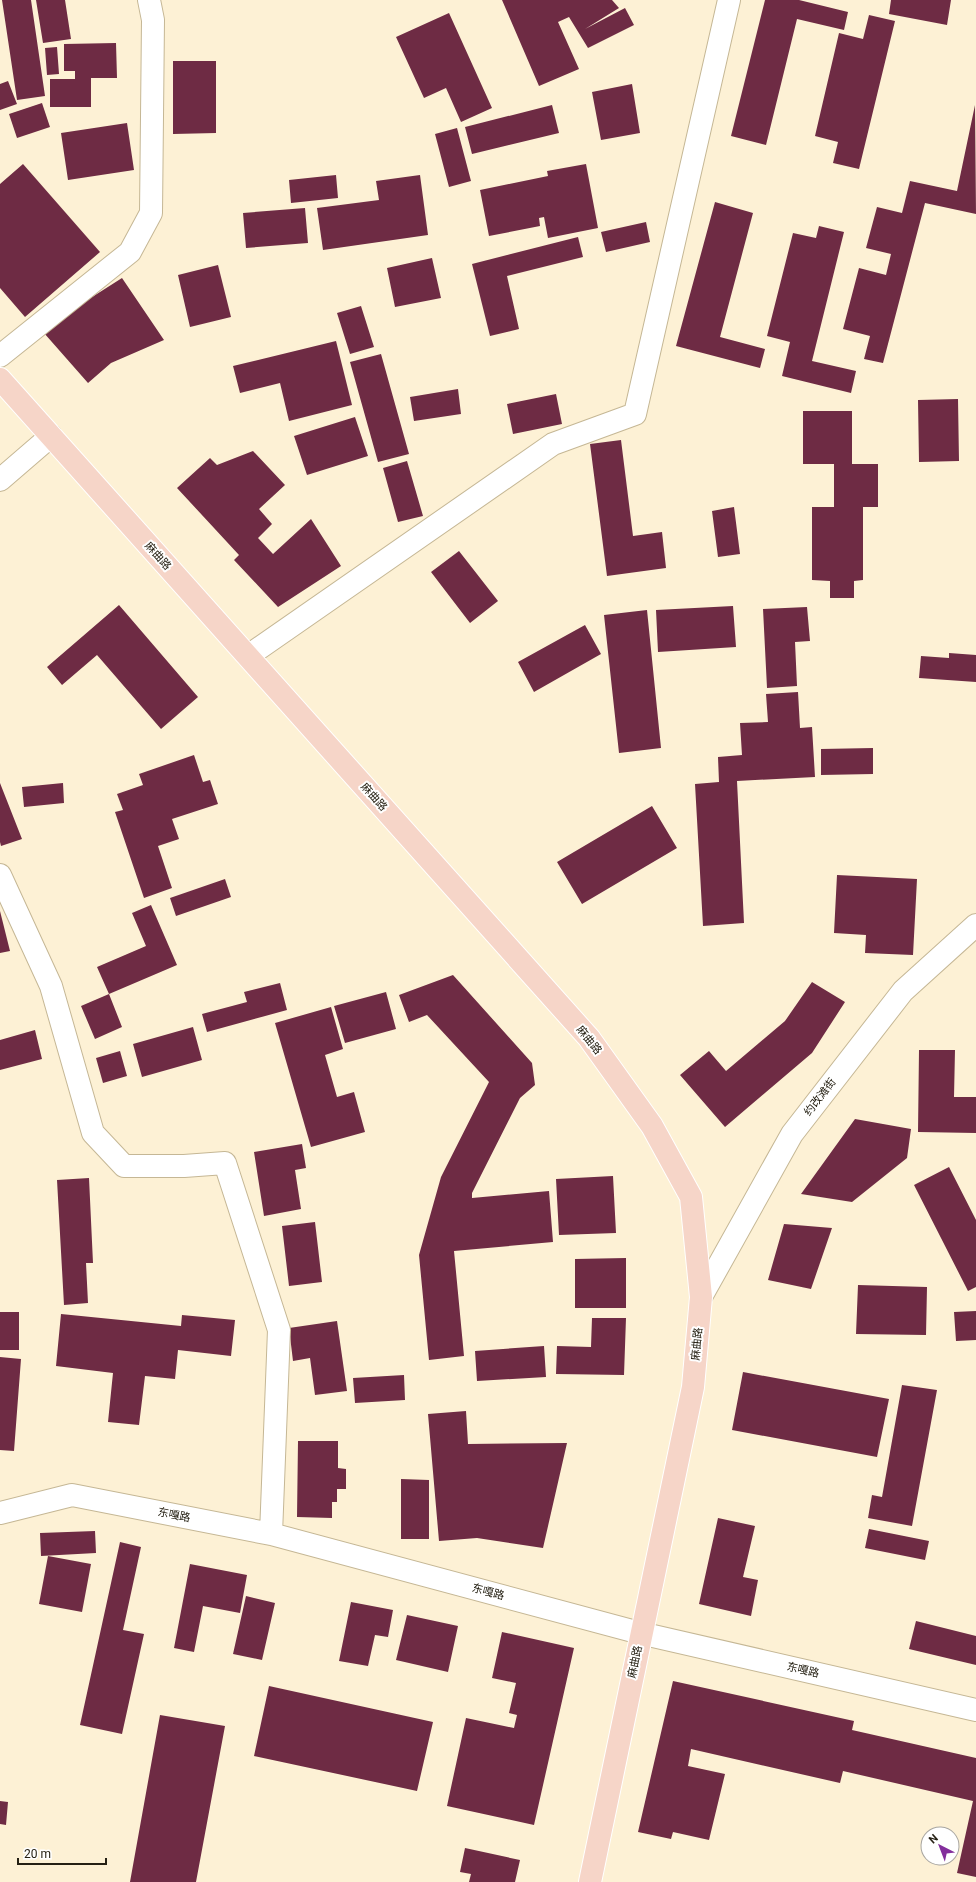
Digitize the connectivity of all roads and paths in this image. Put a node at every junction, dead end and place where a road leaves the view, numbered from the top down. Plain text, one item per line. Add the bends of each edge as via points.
1 (149, 0) edge
2 (729, 0) edge
3 (0, 356) edge
4 (0, 379) edge
5 (51, 436) junction
6 (0, 480) edge
7 (248, 656) junction
8 (0, 875) edge
9 (976, 925) edge
10 (701, 1297) junction
11 (0, 1513) edge
12 (271, 1534) junction
13 (640, 1633) junction
14 (976, 1710) edge
15 (590, 1882) edge

1 - 3 street via 153,20 151,213 130,252
2 - 7 street via 635,414 553,444
4 - 5 main road, 麻曲路
5 - 6 street
5 - 7 main road, 麻曲路
7 - 10 main road, 麻曲路 via 589,1038 652,1126 691,1197
8 - 12 street via 51,986 93,1133 124,1166 225,1163 279,1330
9 - 10 street, 约改滩街 via 903,991 792,1134
10 - 13 main road, 麻曲路 via 693,1387
11 - 12 street, 东嘎路 via 72,1495
12 - 13 street, 东嘎路
13 - 14 street, 东嘎路
13 - 15 main road, 麻曲路

